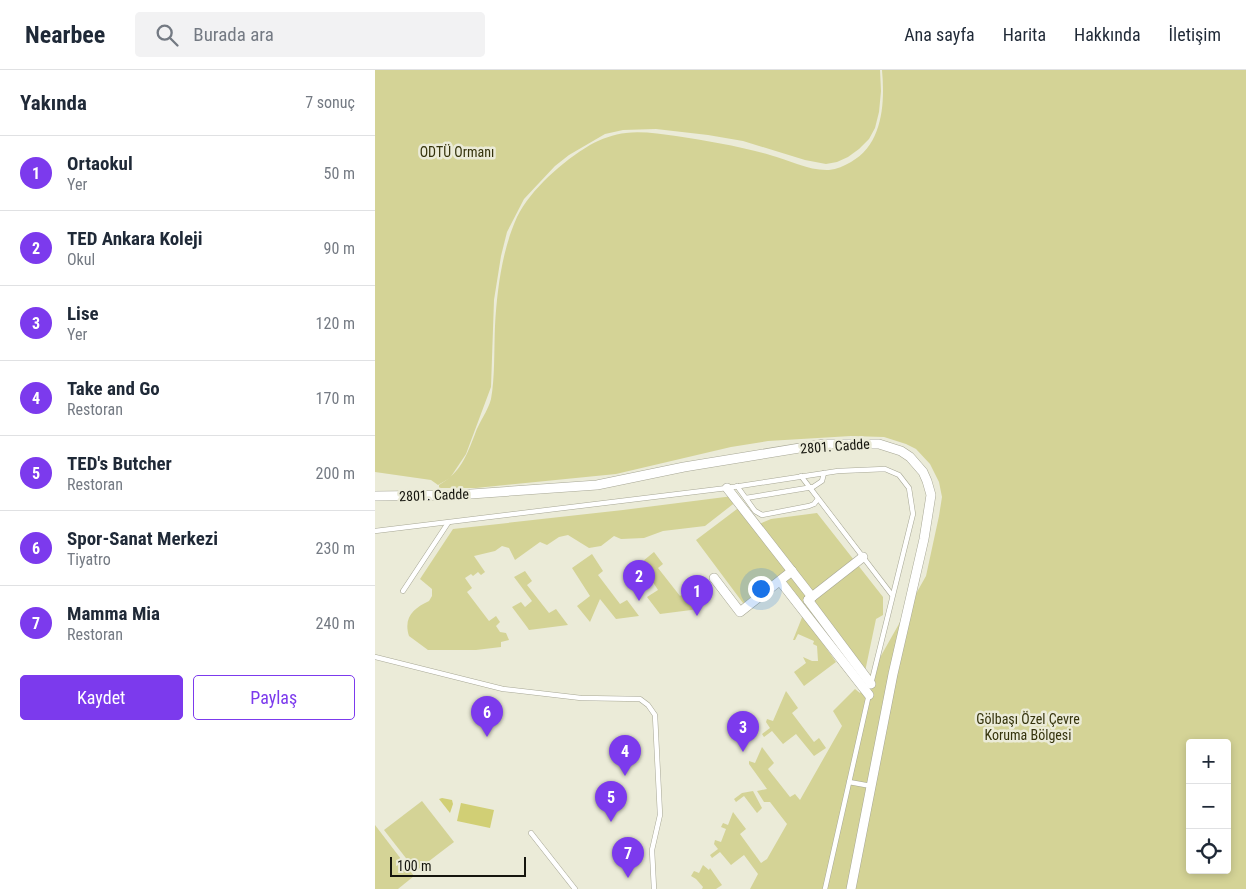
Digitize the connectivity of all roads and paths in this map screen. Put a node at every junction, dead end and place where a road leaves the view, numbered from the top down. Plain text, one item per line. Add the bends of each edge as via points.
1 (825, 473) junction
2 (801, 476) junction
3 (737, 486) junction
4 (727, 488) junction
5 (809, 488) junction
6 (375, 496) edge
7 (746, 498) junction
8 (818, 499) junction
9 (448, 522) junction
10 (375, 531) edge
11 (863, 557) junction
12 (792, 572) junction
13 (714, 578) dead end
14 (780, 581) junction
15 (403, 591) dead end
16 (892, 594) junction
17 (806, 601) junction
18 (375, 657) edge
19 (871, 684) junction
20 (869, 695) junction
21 (849, 782) junction
22 (871, 786) junction
23 (531, 833) dead end
24 (575, 889) edge
25 (654, 889) edge
26 (825, 889) edge
27 (851, 889) edge

1 - 2 lane
1 - 5 lane via 822,482
1 - 16 lane via 885,469 899,476 909,488 913,514
2 - 3 lane
2 - 5 lane
3 - 4 lane
3 - 7 lane
4 - 9 lane
4 - 12 street
5 - 7 lane
5 - 8 lane
6 - 22 street, 2801. Cadde via 457,495 597,485 824,444 879,444 901,451 917,463 931,495
7 - 8 lane via 762,515 809,506
8 - 11 lane
9 - 10 lane
9 - 15 lane
11 - 16 lane
11 - 17 street
12 - 14 street
12 - 17 street
13 - 14 street via 740,612
14 - 17 street
16 - 19 lane
17 - 19 street
17 - 20 street
18 - 25 lane via 503,689 581,698 640,699 648,704 655,715 660,816 652,850
19 - 20 lane
20 - 21 lane
21 - 22 lane
21 - 26 lane
22 - 27 street, 2801. Cadde
23 - 24 lane

